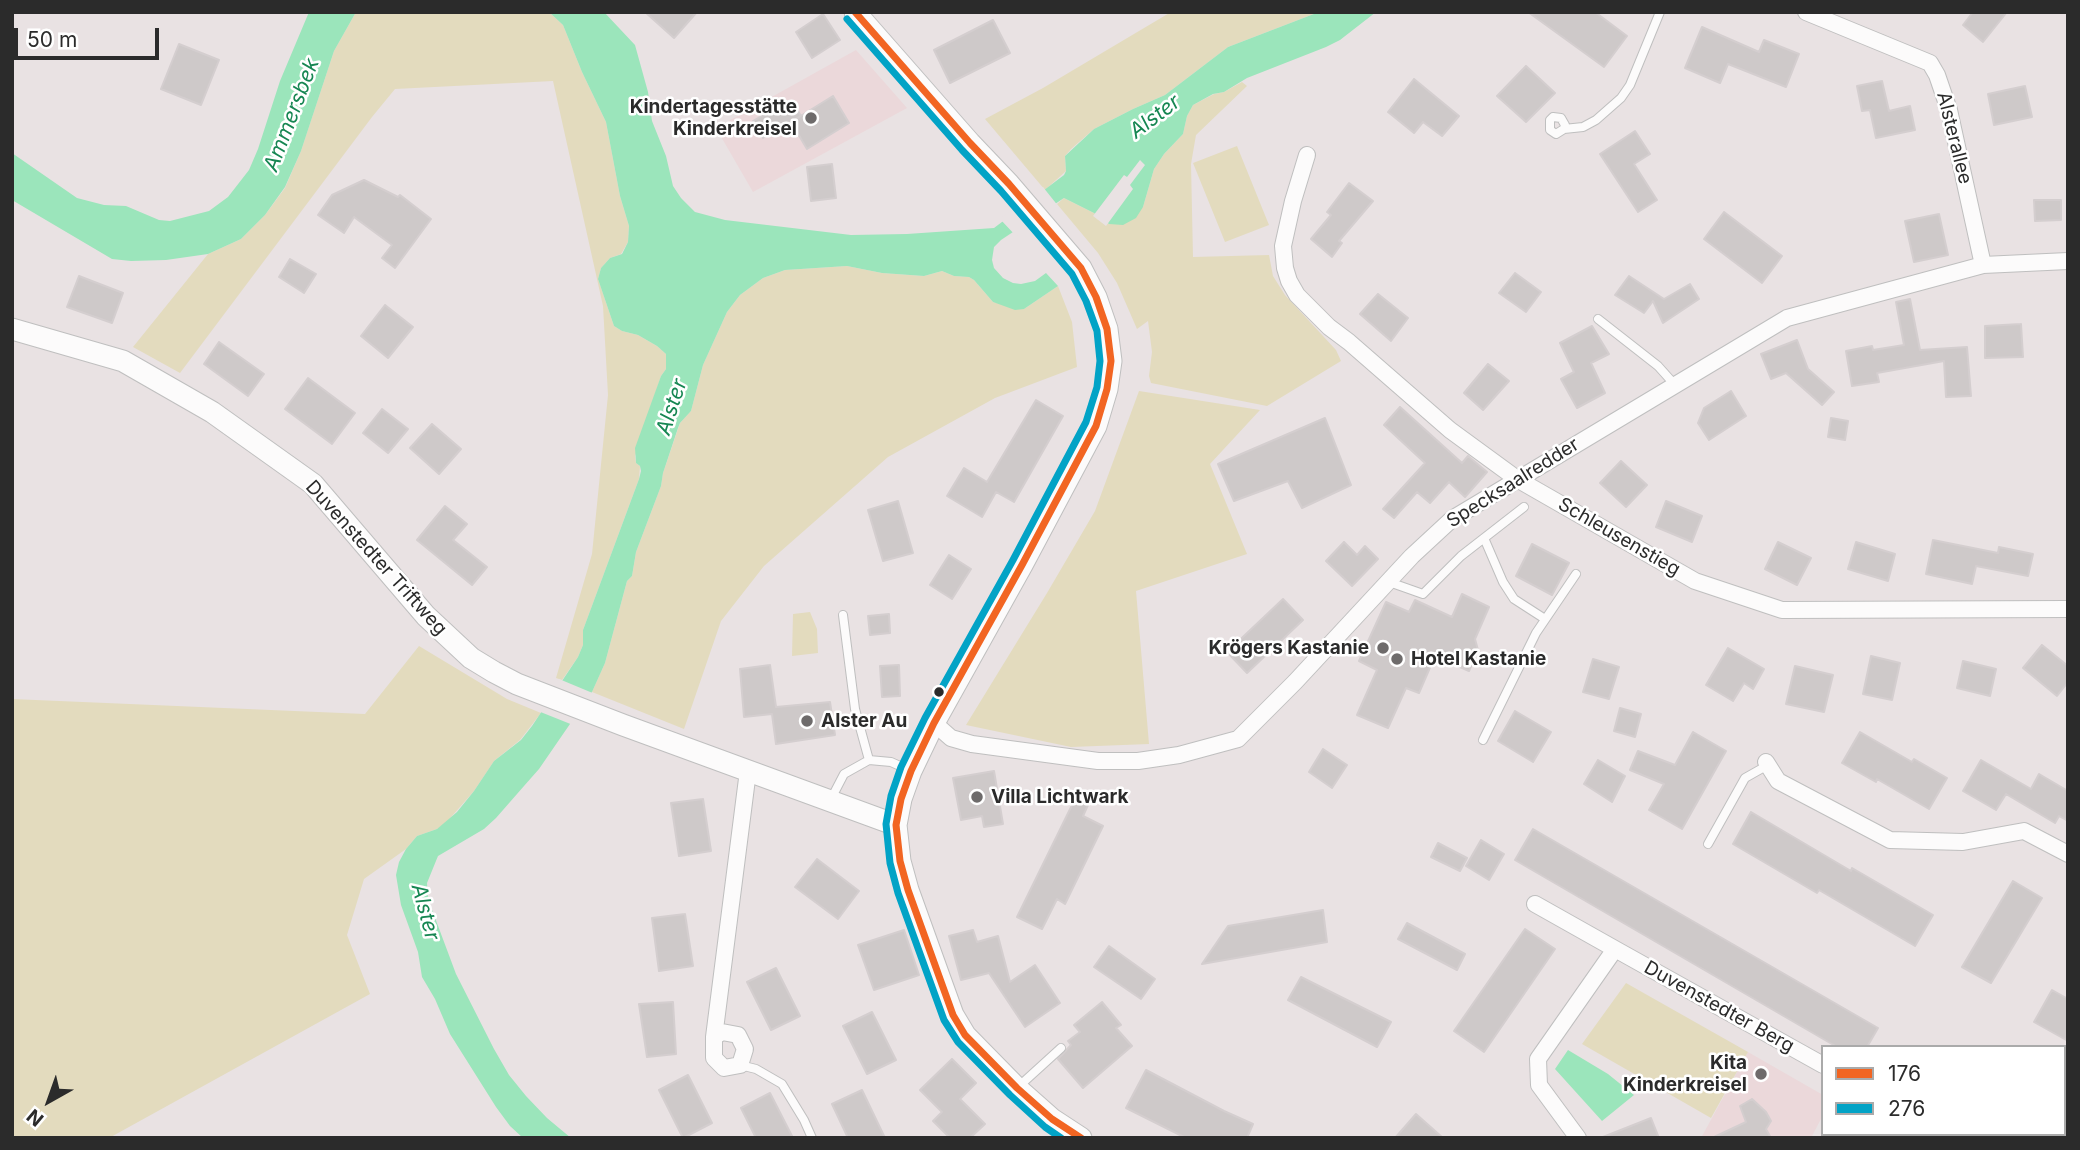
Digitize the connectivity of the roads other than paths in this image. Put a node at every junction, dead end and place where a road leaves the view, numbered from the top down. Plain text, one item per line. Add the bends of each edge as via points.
1 (855, 12) edge
2 (1660, 12) edge
3 (1810, 13) edge
4 (1564, 129) dead end
5 (1307, 155) dead end
6 (2068, 261) edge
7 (1983, 265) junction
8 (1598, 319) dead end
9 (12, 329) edge
10 (1675, 385) junction
11 (1517, 479) junction
12 (1524, 507) dead end
13 (1484, 538) junction
14 (1576, 573) dead end
15 (1388, 582) junction
16 (2068, 609) edge
17 (843, 615) dead end
18 (1545, 620) junction
19 (934, 723) junction
20 (1483, 740) dead end
21 (869, 760) junction
22 (1767, 763) joint
23 (748, 771) junction
24 (911, 771) junction
25 (830, 802) junction
26 (896, 825) junction
27 (1708, 844) dead end
28 (2068, 854) edge
29 (1535, 904) dead end
30 (1615, 949) junction
31 (714, 1037) junction
32 (1061, 1048) dead end
33 (1821, 1064) edge
34 (740, 1065) junction
35 (1017, 1088) junction
36 (812, 1138) edge
37 (1081, 1138) edge
38 (1578, 1138) edge

1 - 19 street via 1080,268 1096,298 1111,361 1096,426
2 - 4 lane via 1621,98 1596,120
3 - 7 street, Alsterallee via 1930,63 1950,110
5 - 11 street, Schleusenstieg via 1283,246 1285,268 1297,295 1440,422
6 - 7 street, Specksaalredder
7 - 10 street, Specksaalredder via 1787,318
8 - 10 lane
9 - 23 street, Duvenstedter Triftweg via 123,361 212,412 313,484 440,631 471,658 517,684
10 - 11 street, Specksaalredder
11 - 15 street, Specksaalredder via 1452,519
11 - 16 street, Schleusenstieg via 1695,581 1782,610
12 - 13 lane
13 - 15 lane via 1423,594
13 - 18 lane via 1514,599
14 - 18 lane
15 - 19 street, Specksaalredder via 1238,739 1180,755 1098,761 972,744 951,737
17 - 21 lane via 855,709
18 - 20 lane
19 - 24 street
21 - 24 lane via 891,762
21 - 25 lane via 844,774
22 - 27 lane via 1745,778
22 - 28 street via 1778,781 1890,840 1963,842 2024,831
23 - 25 street, Duvenstedter Triftweg
23 - 31 street
24 - 26 street
25 - 26 street, Duvenstedter Triftweg
26 - 35 street via 908,890 953,1016 965,1035
29 - 30 street, Duvenstedter Berg
30 - 33 street, Duvenstedter Berg
30 - 38 street via 1538,1059 1539,1084
31 - 34 street via 714,1058 724,1068
31 - 34 street via 722,1032 738,1035 745,1049
32 - 35 lane
34 - 36 lane via 782,1084
35 - 37 street

